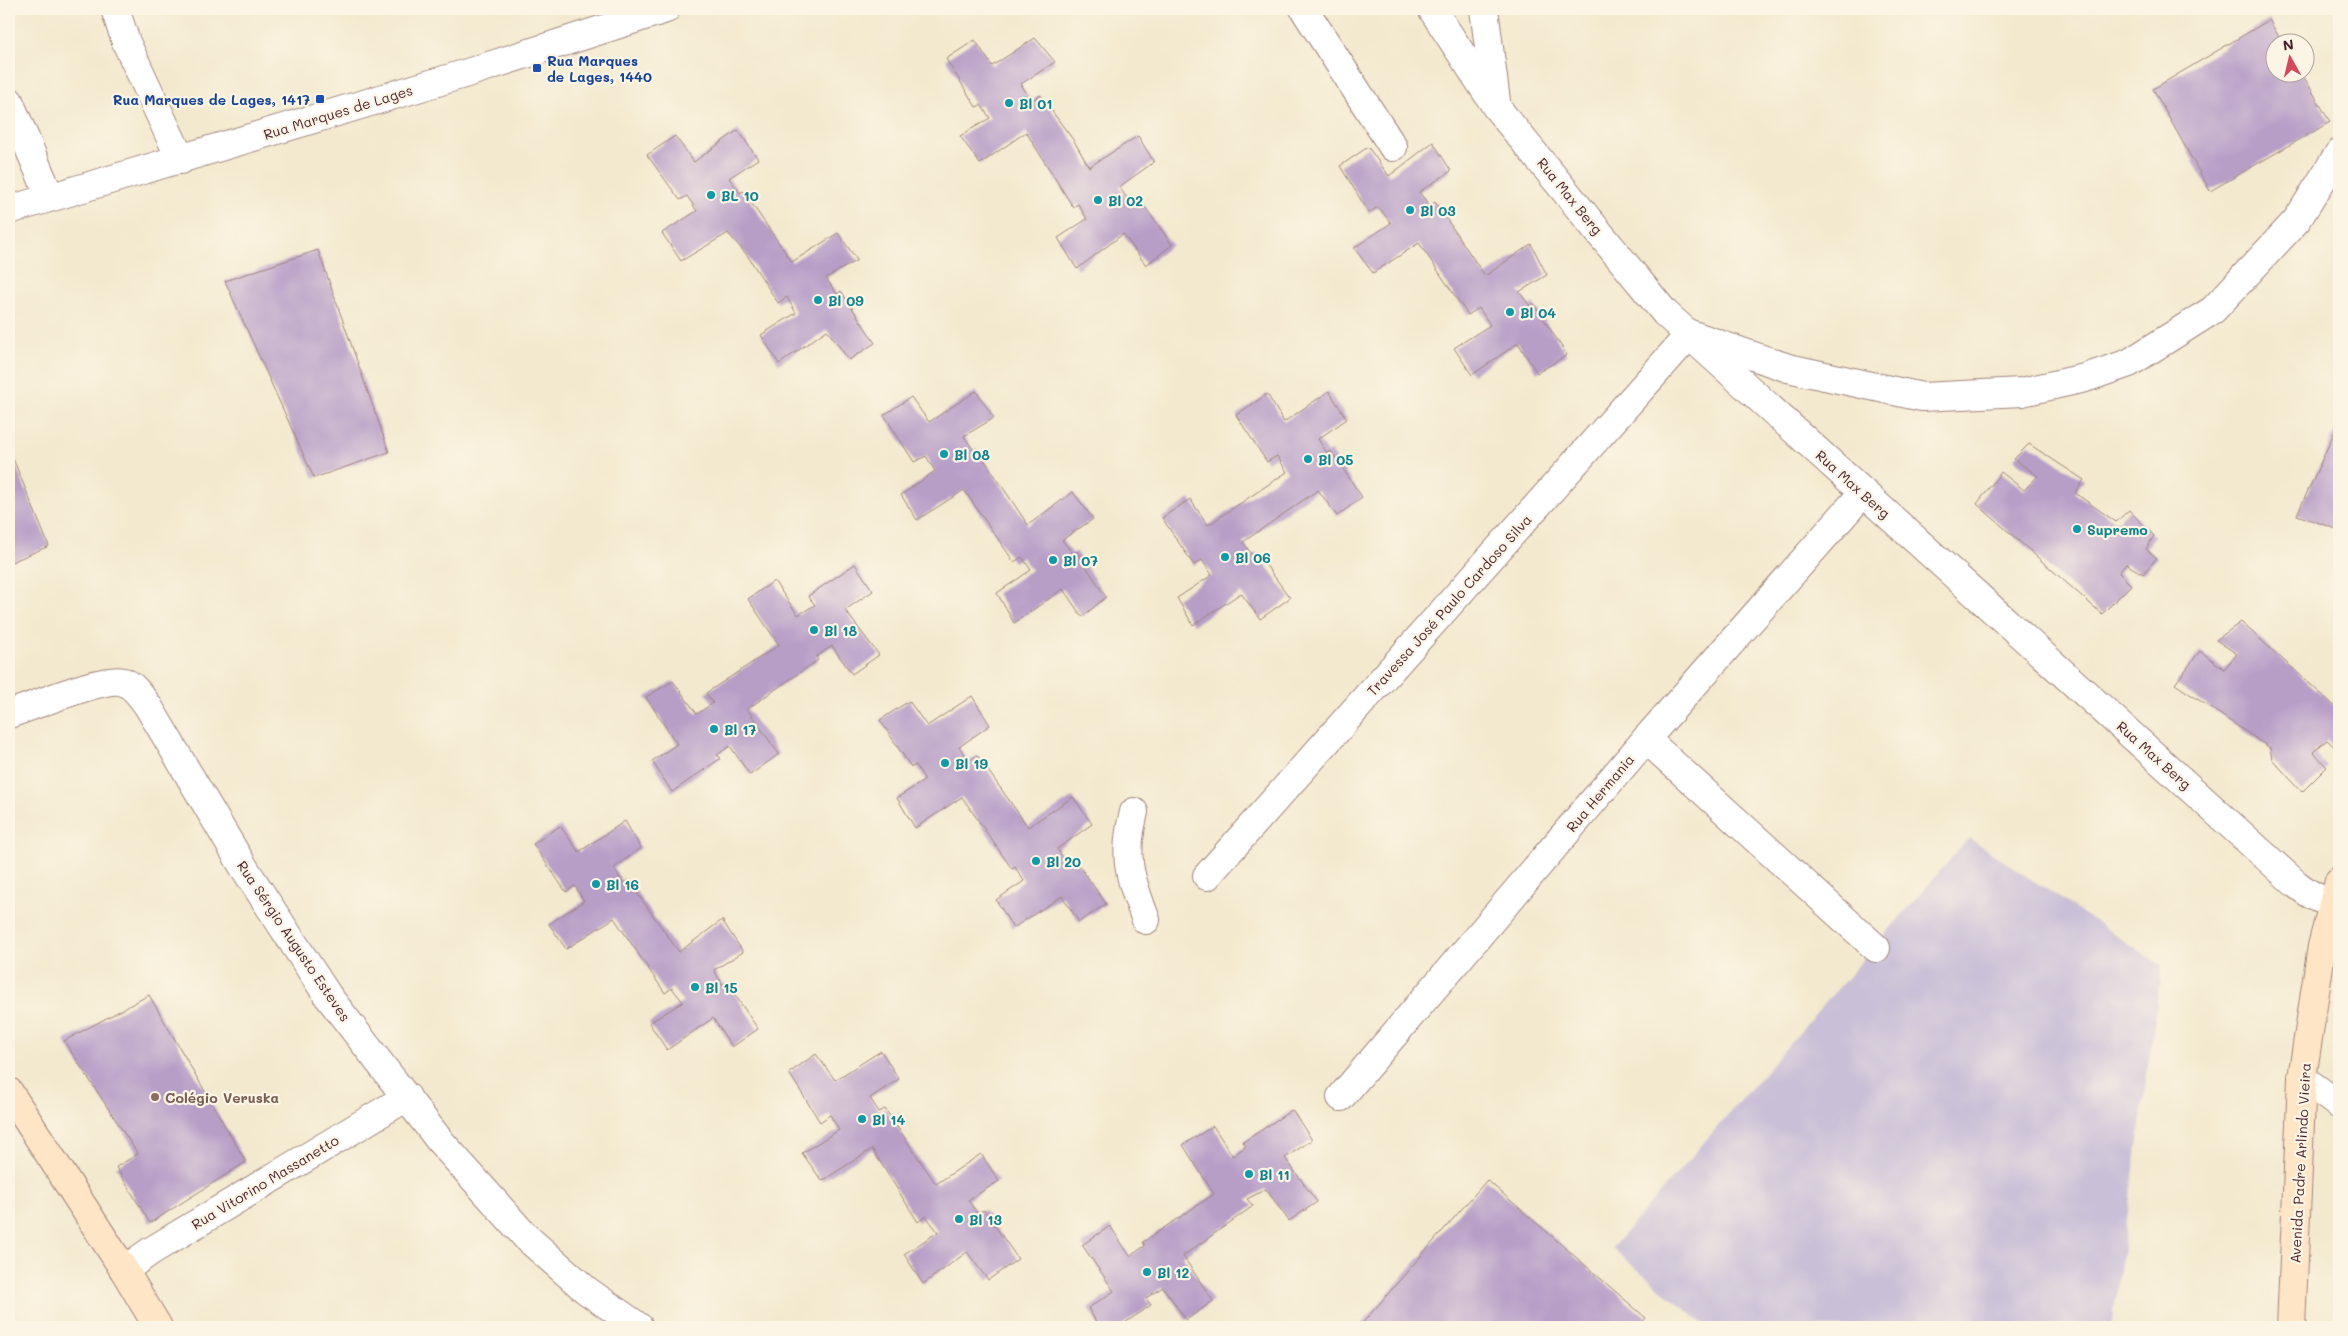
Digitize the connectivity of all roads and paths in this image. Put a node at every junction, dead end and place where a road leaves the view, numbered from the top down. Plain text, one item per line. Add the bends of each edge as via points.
1 (115, 9) edge
2 (666, 9) edge
3 (1304, 9) edge
4 (1432, 9) edge
5 (1484, 9) edge
6 (638, 14) edge
7 (9, 101) edge
8 (1497, 108) junction
9 (1393, 147) dead end
10 (2339, 153) edge
11 (181, 160) junction
12 (50, 197) junction
13 (9, 210) edge
14 (1690, 334) junction
15 (1863, 493) junction
16 (9, 714) edge
17 (1646, 739) junction
18 (1134, 812) dead end
19 (1207, 876) dead end
20 (2337, 895) edge
21 (1146, 920) dead end
22 (1876, 948) dead end
23 (2302, 1078) junction
24 (9, 1092) edge
25 (408, 1096) junction
26 (1342, 1097) dead end
27 (2339, 1105) edge
28 (124, 1270) junction
29 (158, 1327) edge
30 (639, 1327) edge
31 (2291, 1327) edge

1 - 11 street via 126,42
2 - 6 street, Rua Marques de Lages
3 - 9 street
4 - 8 street, Rua Max Berg
5 - 8 street
6 - 11 street, Rua Marques de Lages via 464,74
7 - 12 street
8 - 14 street, Rua Max Berg via 1665,313
10 - 14 street via 2297,220 2213,310 2129,362 2085,378 2022,392 1922,397 1788,368
11 - 12 street, Rua Marques de Lages
12 - 13 street, Rua Marques de Lages
14 - 15 street, Rua Max Berg
14 - 19 street, Travessa José Paulo Cardoso Silva
15 - 17 street, Rua Hermania
15 - 20 street, Rua Max Berg via 2296,884 2310,895
16 - 25 street, Rua Sérgio Augusto Esteves via 102,682 114,680 130,685 148,706 243,866 328,996
17 - 22 street
17 - 26 street, Rua Hermania
18 - 21 street via 1128,833 1127,862
20 - 23 main road, Avenida Padre Arlindo Vieira via 2322,946
23 - 27 street
23 - 31 main road, Avenida Padre Arlindo Vieira
24 - 28 main road
25 - 28 street, Rua Vitorino Massanetto
25 - 30 street, Rua Sérgio Augusto Esteves via 440,1141 526,1237 586,1290
28 - 29 main road

